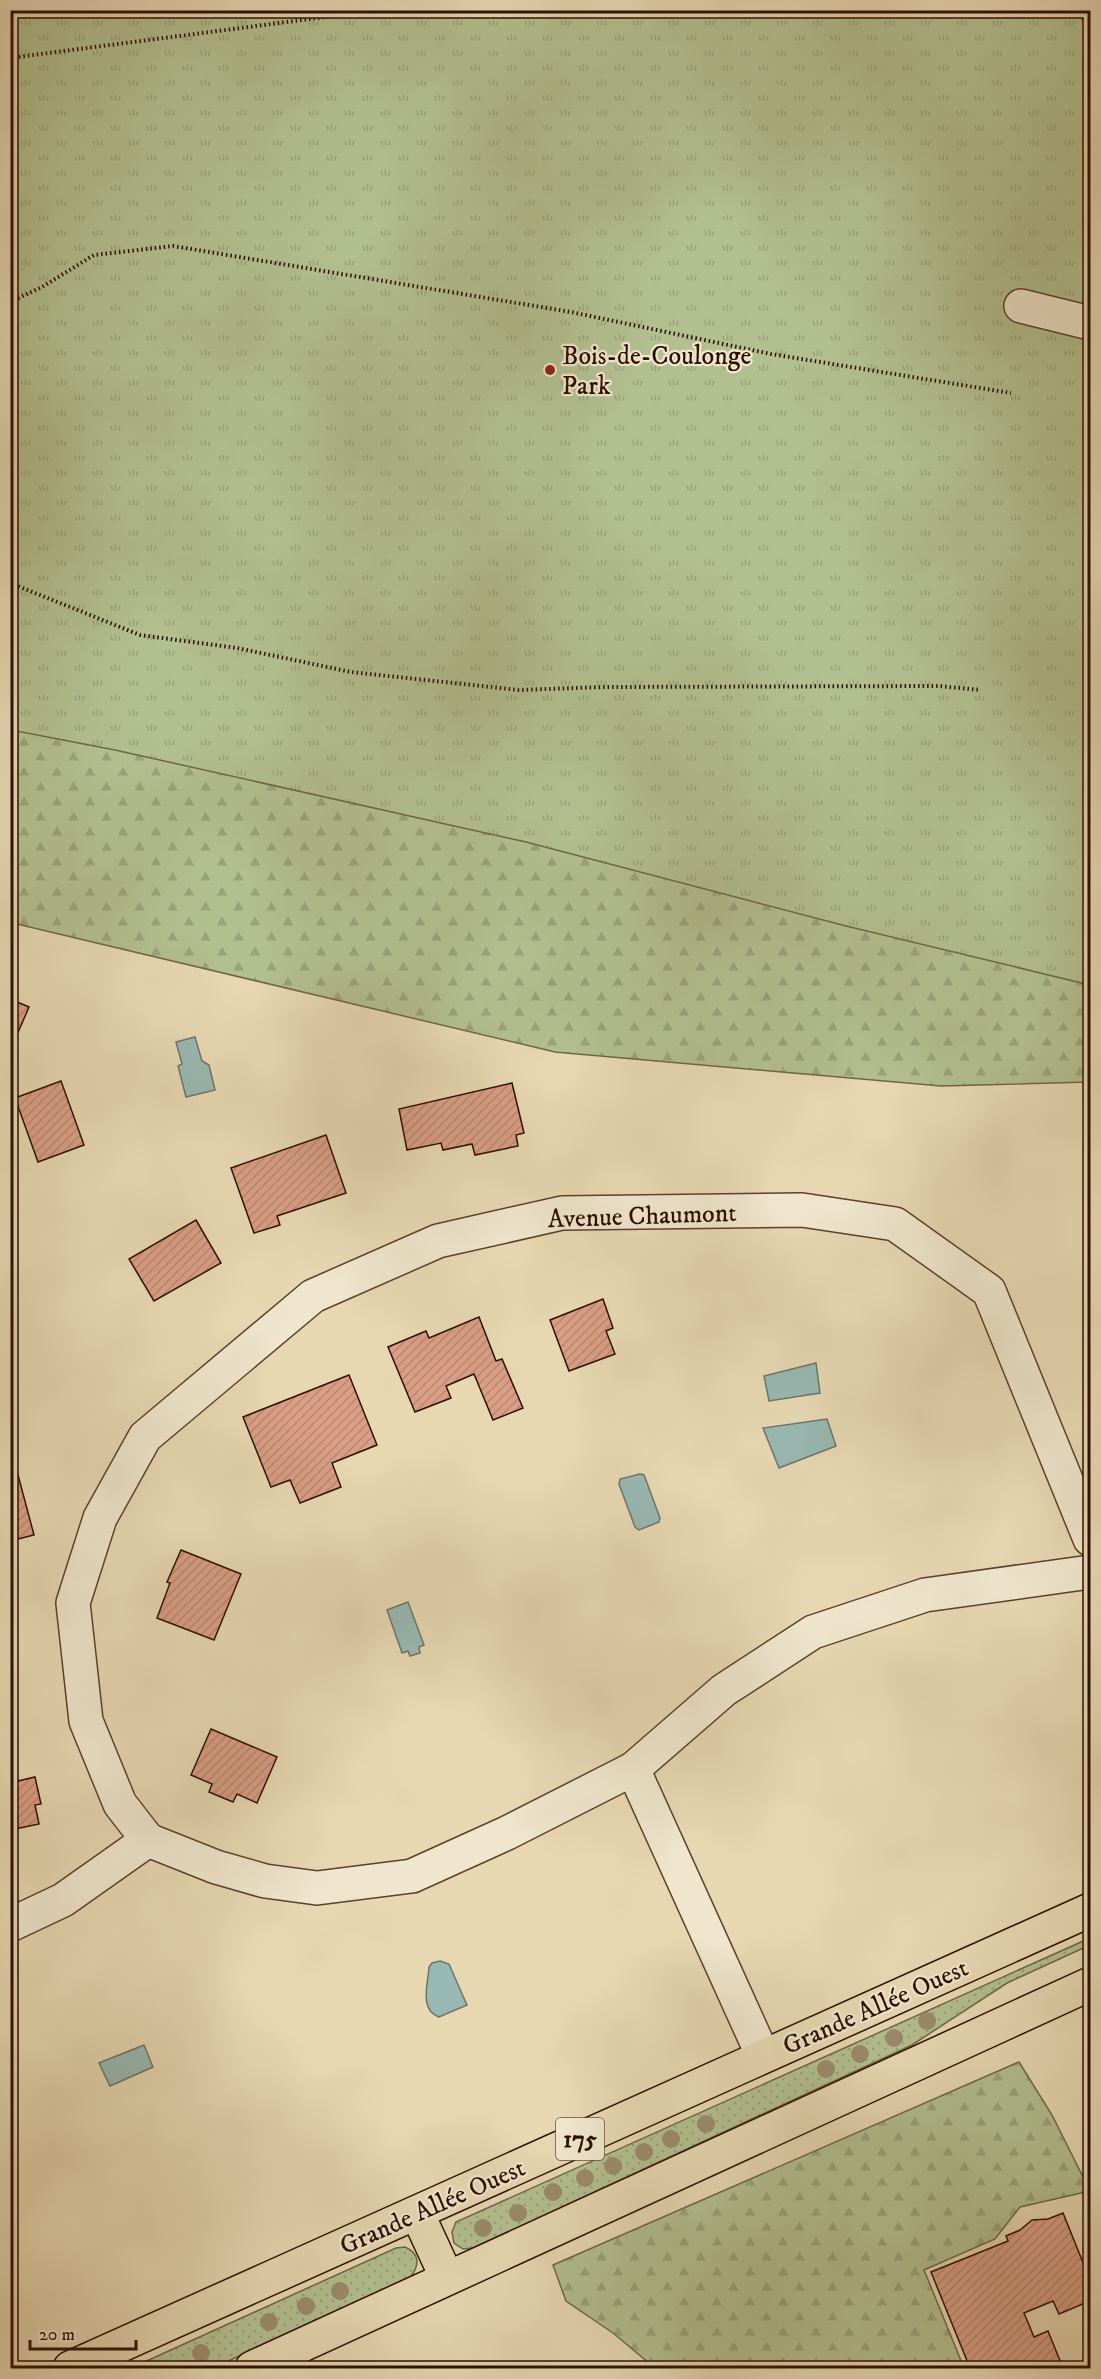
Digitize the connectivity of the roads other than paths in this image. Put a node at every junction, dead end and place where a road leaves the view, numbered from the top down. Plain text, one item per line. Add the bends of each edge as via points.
1 (1021, 306) dead end
2 (1090, 322) edge
3 (1090, 1539) edge
4 (1090, 1572) edge
5 (633, 1769) junction
6 (148, 1840) junction
7 (1090, 1910) edge
8 (10, 1925) edge
9 (1090, 1984) edge
10 (762, 2056) junction
11 (417, 2212) junction
12 (447, 2278) junction
13 (70, 2368) edge
14 (252, 2368) edge

1 - 2 street
3 - 6 street, Avenue Chaumont via 989,1291 895,1224 802,1210 562,1213 438,1241 313,1296 145,1437 99,1518 73,1603 86,1720 120,1804
4 - 5 street via 925,1595 813,1632 724,1690
5 - 6 street via 412,1876 317,1888 265,1881
5 - 10 street
6 - 8 street via 63,1900
7 - 10 main road, Grande Allée Ouest / 175
9 - 12 main road
10 - 11 main road, Grande Allée Ouest / 175
11 - 12 main road
11 - 13 main road, Grande Allée Ouest / 175
12 - 14 main road

